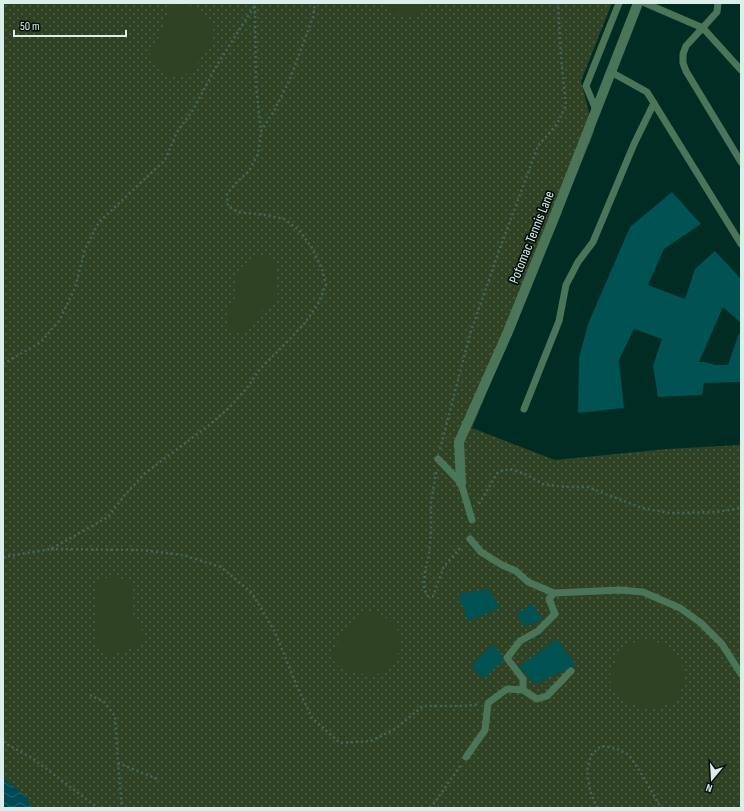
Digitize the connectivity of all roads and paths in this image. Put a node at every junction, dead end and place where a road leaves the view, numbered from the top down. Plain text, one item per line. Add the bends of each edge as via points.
1 (315, 3) edge
2 (558, 3) edge
3 (619, 3) edge
4 (638, 3) edge
5 (645, 3) edge
6 (718, 3) edge
7 (255, 4) edge
8 (703, 28) junction
9 (741, 70) edge
10 (611, 72) junction
11 (654, 103) junction
12 (596, 110) junction
13 (261, 131) junction
14 (741, 162) edge
15 (741, 244) edge
16 (3, 364) edge
17 (524, 409) dead end
18 (438, 459) junction
19 (461, 483) junction
20 (741, 508) edge
21 (472, 520) joint
22 (470, 539) joint
23 (51, 549) junction
24 (3, 557) edge
25 (554, 593) junction
26 (571, 671) dead end
27 (741, 674) edge
28 (522, 690) junction
29 (90, 696) dead end
30 (488, 703) junction
31 (3, 742) edge
32 (466, 757) joint
33 (118, 763) junction
34 (160, 780) dead end
35 (98, 808) edge
36 (122, 808) edge
37 (430, 808) edge
38 (597, 808) edge
39 (661, 808) edge

1 - 13 path via 313,17 290,79
2 - 18 path via 566,105 557,124 538,146 499,251 470,334
3 - 12 lane via 586,86
4 - 10 street, Potomac Tennis Lane
5 - 8 lane
6 - 8 lane via 717,12
7 - 13 path via 256,86
7 - 16 path via 217,65 193,110 177,132 165,160 99,222 85,249 74,288 59,321 41,342
8 - 9 lane
8 - 14 lane via 686,46 683,63
10 - 11 lane via 647,92
10 - 12 street, Potomac Tennis Lane
11 - 15 lane
11 - 17 lane via 592,242 566,285 559,321
12 - 19 street, Potomac Tennis Lane via 507,334 459,442
13 - 23 path via 258,154 249,171 227,194 228,206 238,212 284,219 299,230 312,248 322,269 326,285 318,304 304,324 260,369 229,408 144,474 108,517
18 - 19 lane
18 - 22 path via 431,503 429,554 425,571 424,589 428,596 433,596 444,566
19 - 21 lane
20 - 21 path via 670,514 642,508 588,487 543,484 510,469 498,472
22 - 25 lane via 481,552 516,571 528,582
23 - 24 path
23 - 30 path via 141,550 183,555 221,567 252,592 275,632 312,718 340,743 371,741 396,729 423,706
25 - 27 lane via 620,590 643,592 680,608 701,623 722,644
25 - 28 lane via 549,599 555,614 538,631 520,641 507,658 523,679
26 - 28 lane via 547,696 537,699
28 - 30 lane via 507,689
29 - 33 path via 104,702 115,716
30 - 32 lane via 485,730
31 - 35 path via 32,758
32 - 37 path
33 - 34 path
33 - 36 path
38 - 39 path via 590,791 587,771 591,755 601,746 615,748 629,755

